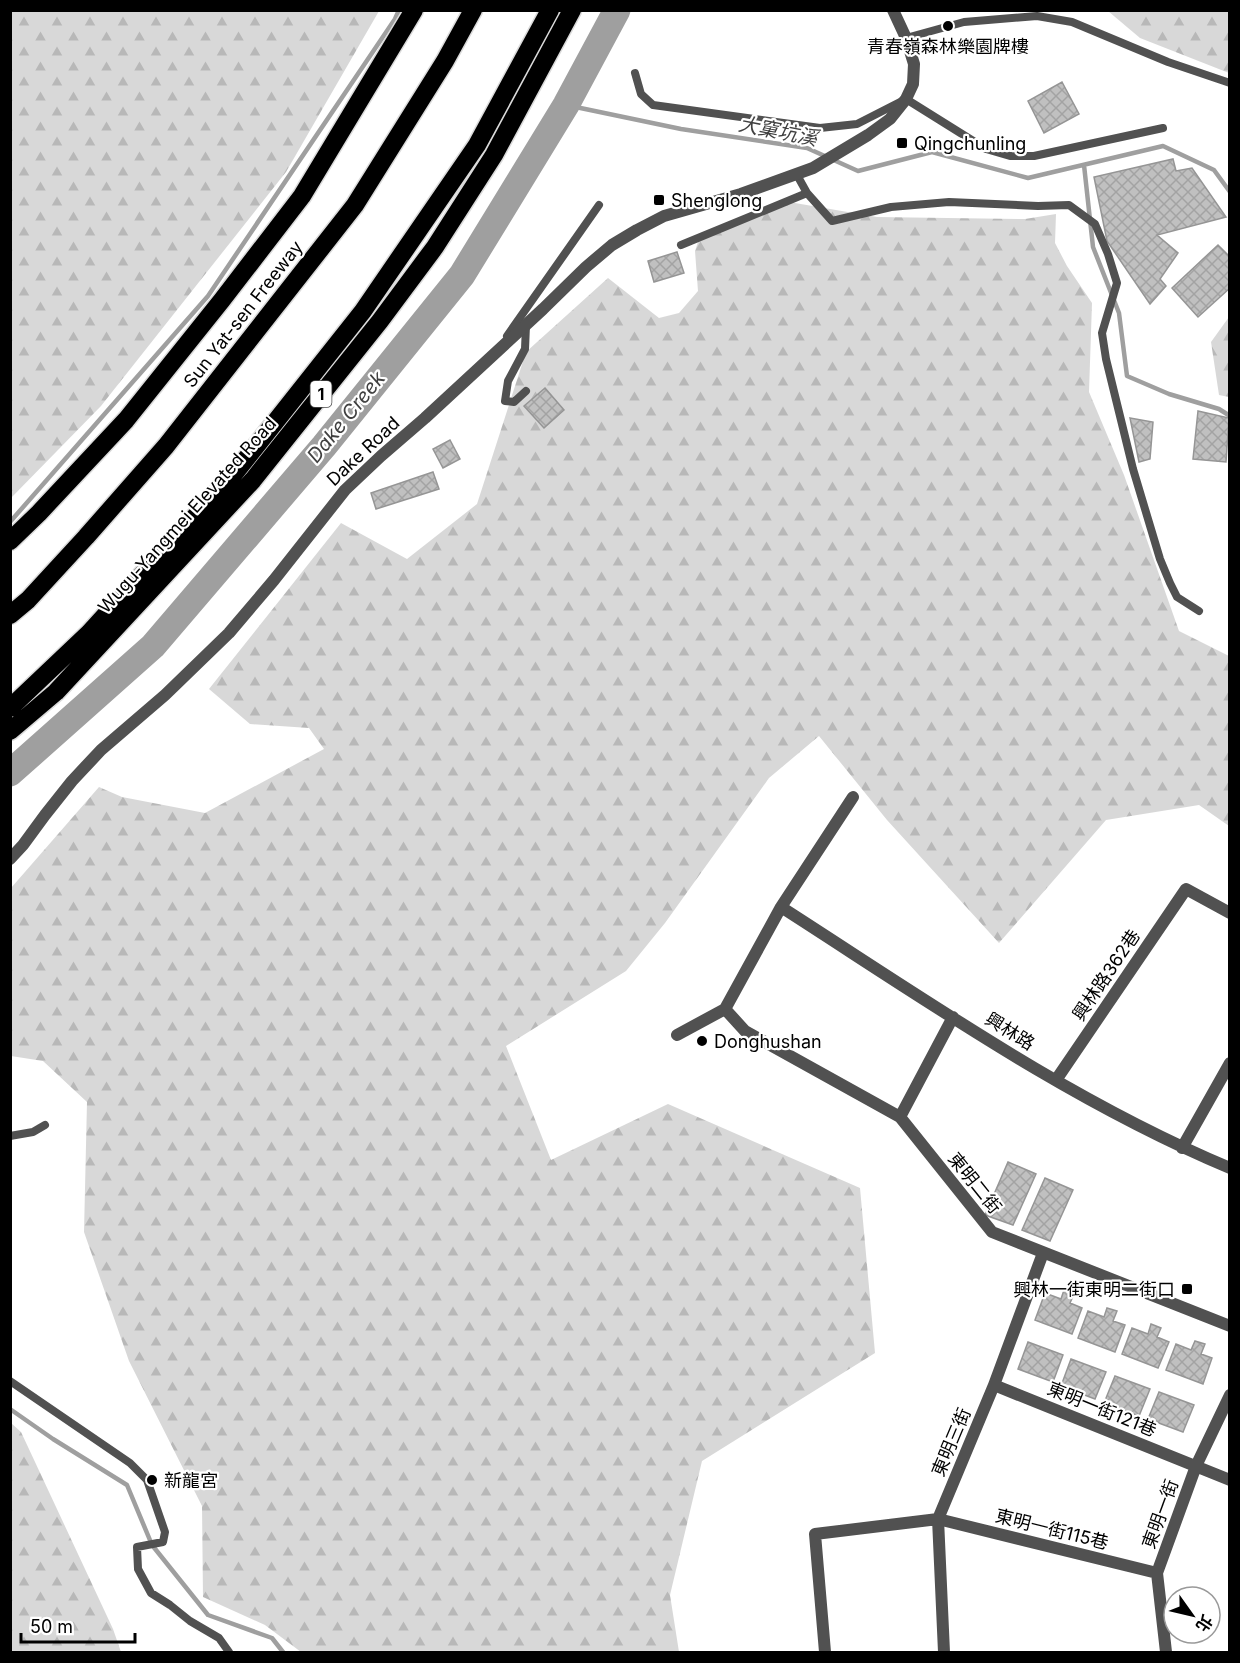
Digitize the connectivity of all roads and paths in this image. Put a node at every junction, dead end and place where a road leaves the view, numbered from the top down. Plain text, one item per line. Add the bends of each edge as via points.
1 (414, 10) edge
2 (473, 10) edge
3 (550, 10) edge
4 (572, 10) edge
5 (892, 10) edge
6 (906, 38) junction
7 (635, 73) dead end
8 (1230, 83) edge
9 (906, 99) junction
10 (1163, 128) dead end
11 (796, 175) junction
12 (807, 192) junction
13 (599, 205) dead end
14 (681, 245) dead end
15 (526, 325) junction
16 (497, 352) junction
17 (526, 391) dead end
18 (10, 541) edge
19 (1199, 611) dead end
20 (10, 615) edge
21 (10, 708) edge
22 (10, 731) edge
23 (853, 797) dead end
24 (10, 859) edge
25 (781, 907) junction
26 (1230, 913) edge
27 (725, 1010) junction
28 (953, 1017) junction
29 (677, 1035) dead end
30 (1230, 1064) edge
31 (1056, 1080) junction
32 (900, 1117) junction
33 (45, 1125) dead end
34 (10, 1136) edge
35 (1182, 1148) junction
36 (1230, 1168) edge
37 (1043, 1253) junction
38 (1230, 1326) edge
39 (10, 1381) edge
40 (994, 1385) junction
41 (1230, 1395) edge
42 (1196, 1467) junction
43 (1230, 1480) edge
44 (938, 1519) junction
45 (1157, 1573) junction
46 (229, 1653) edge
47 (825, 1653) edge
48 (944, 1653) edge
49 (1166, 1653) edge

1 - 18 highway, Sun Yat-sen Freeway via 302,196 126,420
2 - 20 highway, Sun Yat-sen Freeway via 355,205 166,446 28,600
3 - 21 highway, Wugu-Yangmei Elevated Road / 1 via 477,145 363,311 234,474 89,633
4 - 22 highway, Wugu-Yangmei Elevated Road / 1 via 494,155 435,247 380,321 253,480 56,692
5 - 6 street
6 - 8 lane via 964,22 1037,16 1072,22
6 - 9 street via 914,64 913,84
7 - 9 lane via 641,94 653,105 820,128 857,124
9 - 10 lane via 986,149 1010,156 1034,156
9 - 11 street, Dake Road via 891,119 839,154
11 - 12 lane
11 - 15 street, Dake Road via 664,216 637,230 586,267
12 - 14 lane
12 - 19 lane via 832,220 891,207 949,202 1069,205 1095,224 1117,283 1102,333 1133,469 1170,583 1177,597
13 - 16 lane
15 - 16 street, Dake Road
15 - 17 lane via 525,349 508,381 505,401 514,402
16 - 24 street, Dake Road via 345,490 229,633 165,696 101,750
23 - 25 street
25 - 27 street
25 - 28 street, 興林路
26 - 31 street, 興林路362巷 via 1186,890
27 - 29 street
27 - 32 street, 東明二街 via 746,1031
28 - 31 street, 興林路
28 - 32 street
30 - 35 street
31 - 35 street, 興林路
32 - 37 street, 東明二街 via 992,1232
33 - 34 lane via 33,1132
35 - 36 street, 興林路
37 - 38 street, 東明二街
37 - 40 street, 東明三街
39 - 46 lane via 130,1463 147,1480 165,1532 164,1542 137,1547 138,1569 151,1593 219,1638
40 - 42 street, 東明一街121巷
40 - 44 street, 東明三街
41 - 42 street, 東明一街
42 - 43 street, 東明一街121巷
42 - 45 street, 東明一街
44 - 45 street, 東明一街115巷
44 - 47 street via 815,1534
44 - 48 street, 東明三街
45 - 49 street, 東明一街

